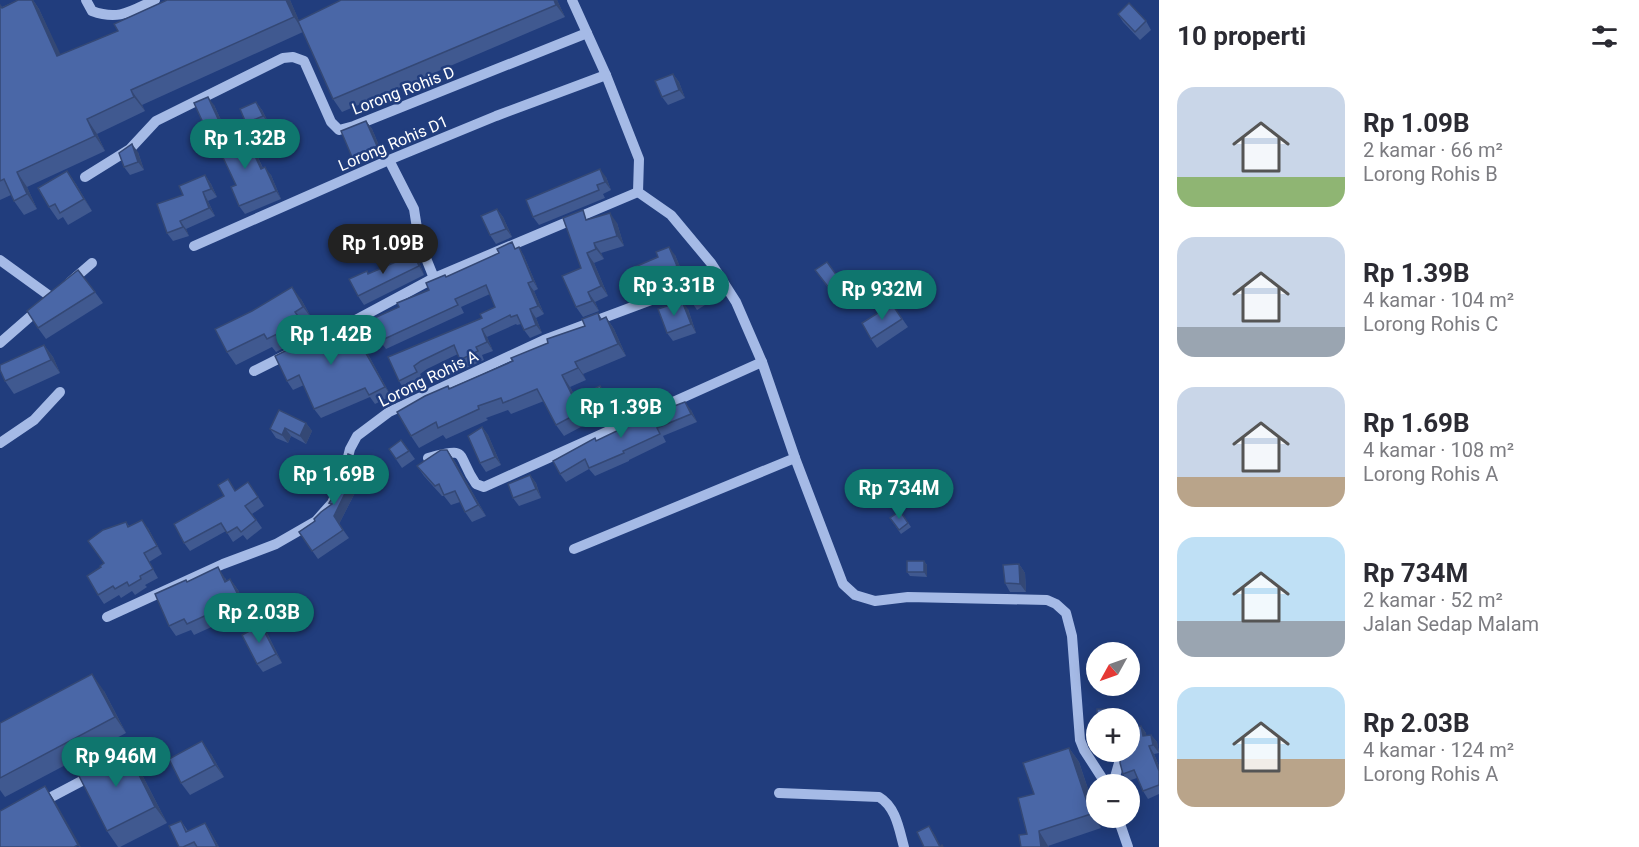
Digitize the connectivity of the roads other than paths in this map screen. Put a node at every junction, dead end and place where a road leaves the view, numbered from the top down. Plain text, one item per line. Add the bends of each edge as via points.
1 (86, 0) edge
2 (156, 0) edge
3 (572, 0) edge
4 (587, 33) junction
5 (606, 75) junction
6 (389, 160) junction
7 (85, 177) dead end
8 (638, 192) junction
9 (195, 246) dead end
10 (0, 260) edge
11 (92, 263) dead end
12 (718, 275) junction
13 (434, 278) junction
14 (51, 297) junction
15 (324, 336) edge
16 (0, 343) edge
17 (304, 346) edge
18 (762, 362) junction
19 (254, 371) dead end
20 (60, 392) dead end
21 (0, 443) edge
22 (428, 458) edge
23 (795, 458) junction
24 (574, 549) dead end
25 (107, 617) dead end
26 (152, 744) dead end
27 (1100, 774) edge
28 (779, 793) dead end
29 (30, 808) edge
30 (1121, 828) edge
31 (904, 847) edge
32 (1128, 847) edge

1 - 2 street via 92,11 107,17 122,15
3 - 4 street
4 - 5 street
4 - 7 street, Lorong Rohis D via 339,130 331,122 304,61 283,58 156,121 130,149
5 - 6 street, Lorong Rohis D1
5 - 8 street via 639,159
6 - 9 street, Lorong Rohis D1
6 - 13 street via 414,209 419,241
8 - 12 street via 671,215
8 - 13 street
10 - 14 street
11 - 14 street
12 - 18 street via 736,302
12 - 25 street, Lorong Rohis A via 544,340 389,412 357,436 332,503 316,521 276,544
13 - 15 street
14 - 16 street
17 - 19 street
18 - 22 street via 484,487 476,484 456,452
18 - 23 street
20 - 21 street via 34,420
23 - 24 street
23 - 27 street via 843,584 855,595 875,601 920,597 1047,600 1066,614 1072,636 1080,740
26 - 29 street
28 - 31 street via 879,797 894,812
30 - 32 street

